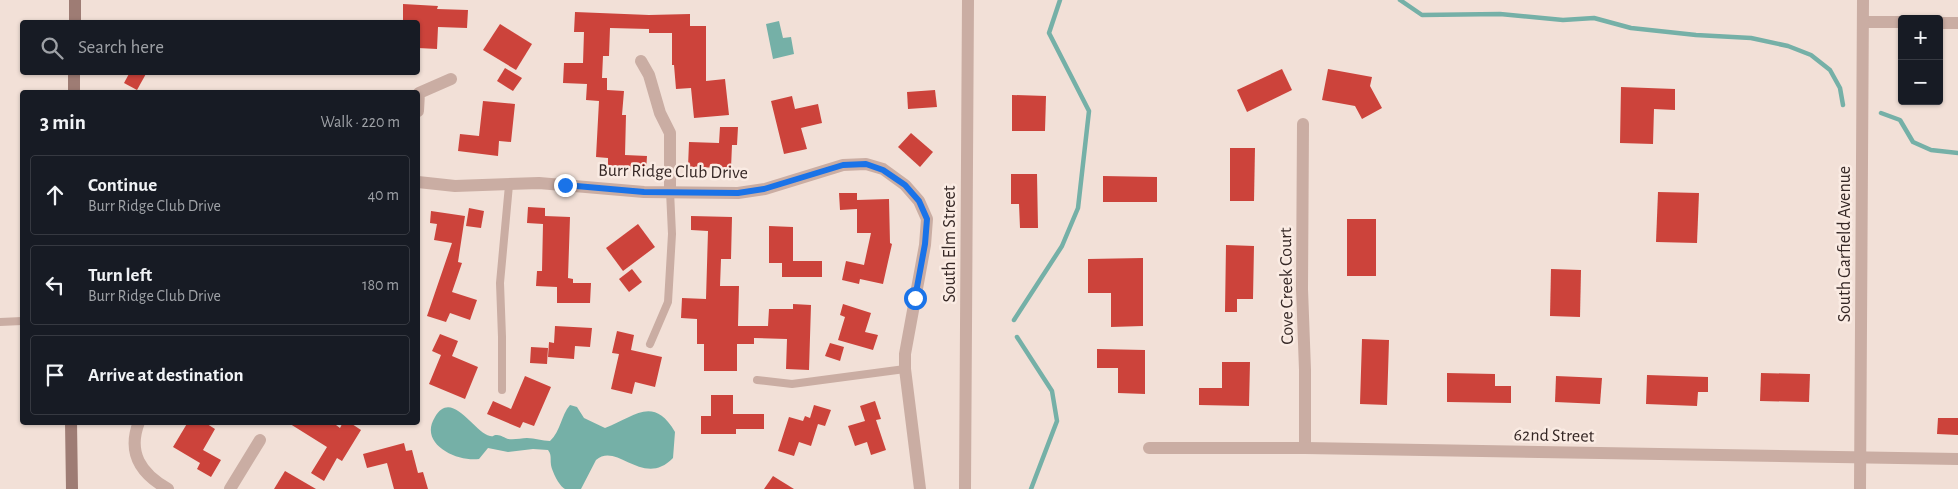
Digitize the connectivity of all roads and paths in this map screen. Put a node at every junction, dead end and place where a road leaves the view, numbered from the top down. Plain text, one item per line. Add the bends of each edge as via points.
1 (75, 0) edge
2 (968, 0) edge
3 (1863, 0) edge
4 (75, 20) edge
5 (1863, 22) junction
6 (1898, 22) edge
7 (1943, 23) edge
8 (1958, 23) edge
9 (641, 60) dead end
10 (74, 75) edge
11 (451, 79) dead end
12 (74, 90) edge
13 (420, 93) edge
14 (1302, 124) dead end
15 (420, 182) edge
16 (509, 185) junction
17 (670, 191) junction
18 (20, 321) edge
19 (0, 322) edge
20 (650, 344) dead end
21 (905, 369) junction
22 (757, 380) dead end
23 (502, 390) dead end
24 (71, 425) edge
25 (138, 425) edge
26 (260, 440) dead end
27 (1149, 448) dead end
28 (1305, 448) junction
29 (1860, 458) junction
30 (1958, 460) edge
31 (72, 489) edge
32 (168, 489) edge
33 (230, 489) edge
34 (920, 489) edge
35 (965, 489) edge
36 (1860, 489) edge

1 - 4 main road
2 - 35 street, South Elm Street
3 - 5 street, South Garfield Avenue
5 - 6 street
5 - 29 street, South Garfield Avenue
7 - 8 street
9 - 17 street via 670,133
10 - 12 main road
11 - 13 street
14 - 28 street, Cove Creek Court
15 - 16 street, Burr Ridge Club Drive via 455,186
16 - 17 street, Burr Ridge Club Drive via 540,183 644,192
16 - 23 lane via 500,283
17 - 20 lane via 672,234 668,302
17 - 21 street, Burr Ridge Club Drive via 747,192 855,164 883,170 905,185 919,201 927,219
18 - 19 lane
21 - 22 lane via 792,384
21 - 34 street, Burr Ridge Club Drive
24 - 31 main road
25 - 32 street via 134,445 140,465 153,481
26 - 33 street
27 - 28 street, 62nd Street
28 - 29 street, 62nd Street
29 - 30 street, 62nd Street
29 - 36 street, South Garfield Avenue

